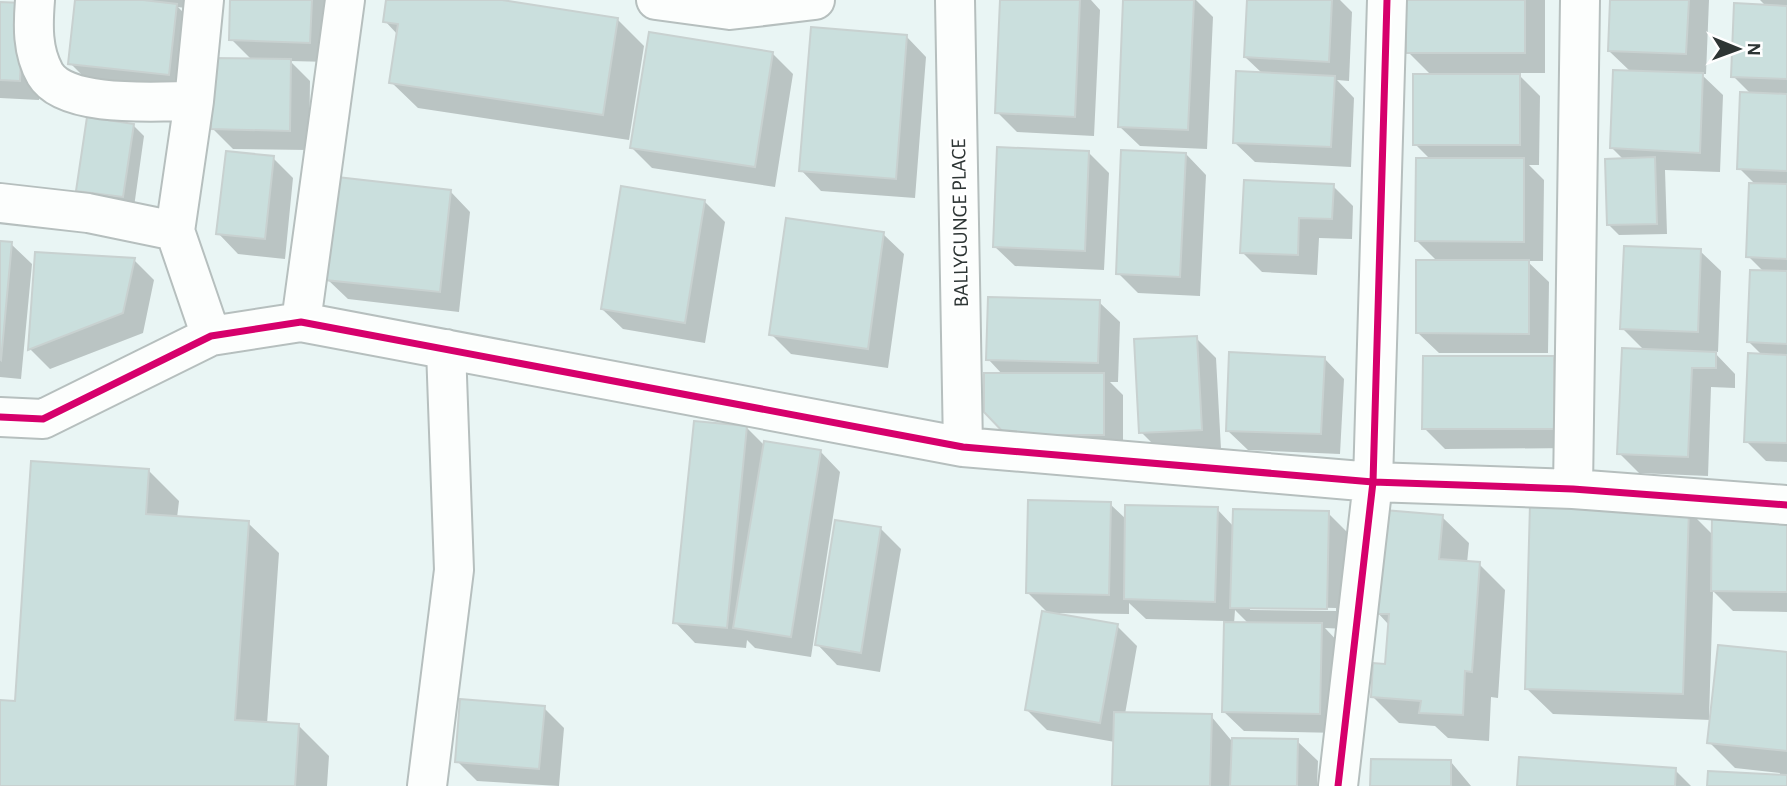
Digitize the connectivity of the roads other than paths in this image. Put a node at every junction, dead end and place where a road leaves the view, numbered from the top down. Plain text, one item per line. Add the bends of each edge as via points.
1 (35, 0) edge
2 (204, 0) edge
3 (345, 0) edge
4 (656, 0) edge
5 (815, 0) edge
6 (955, 0) edge
7 (1387, 0) edge
8 (1580, 0) edge
9 (194, 101) junction
10 (0, 203) edge
11 (174, 231) junction
12 (301, 322) junction
13 (211, 335) junction
14 (446, 349) junction
15 (0, 417) edge
16 (963, 447) junction
17 (1373, 482) junction
18 (1573, 489) junction
19 (1787, 505) edge
20 (427, 786) edge
21 (1338, 786) edge

1 - 9 street via 34,44 46,76 68,91 115,101
2 - 9 street
3 - 12 street
4 - 5 street via 730,10
6 - 16 street, BALLYGUNGE PLACE
7 - 17 street
8 - 18 street
9 - 11 street
10 - 11 street via 88,213
11 - 13 street
12 - 13 street
12 - 14 street
13 - 15 street via 43,419
14 - 16 street
14 - 20 street via 454,570
16 - 17 street
17 - 18 street
17 - 21 street
18 - 19 street

